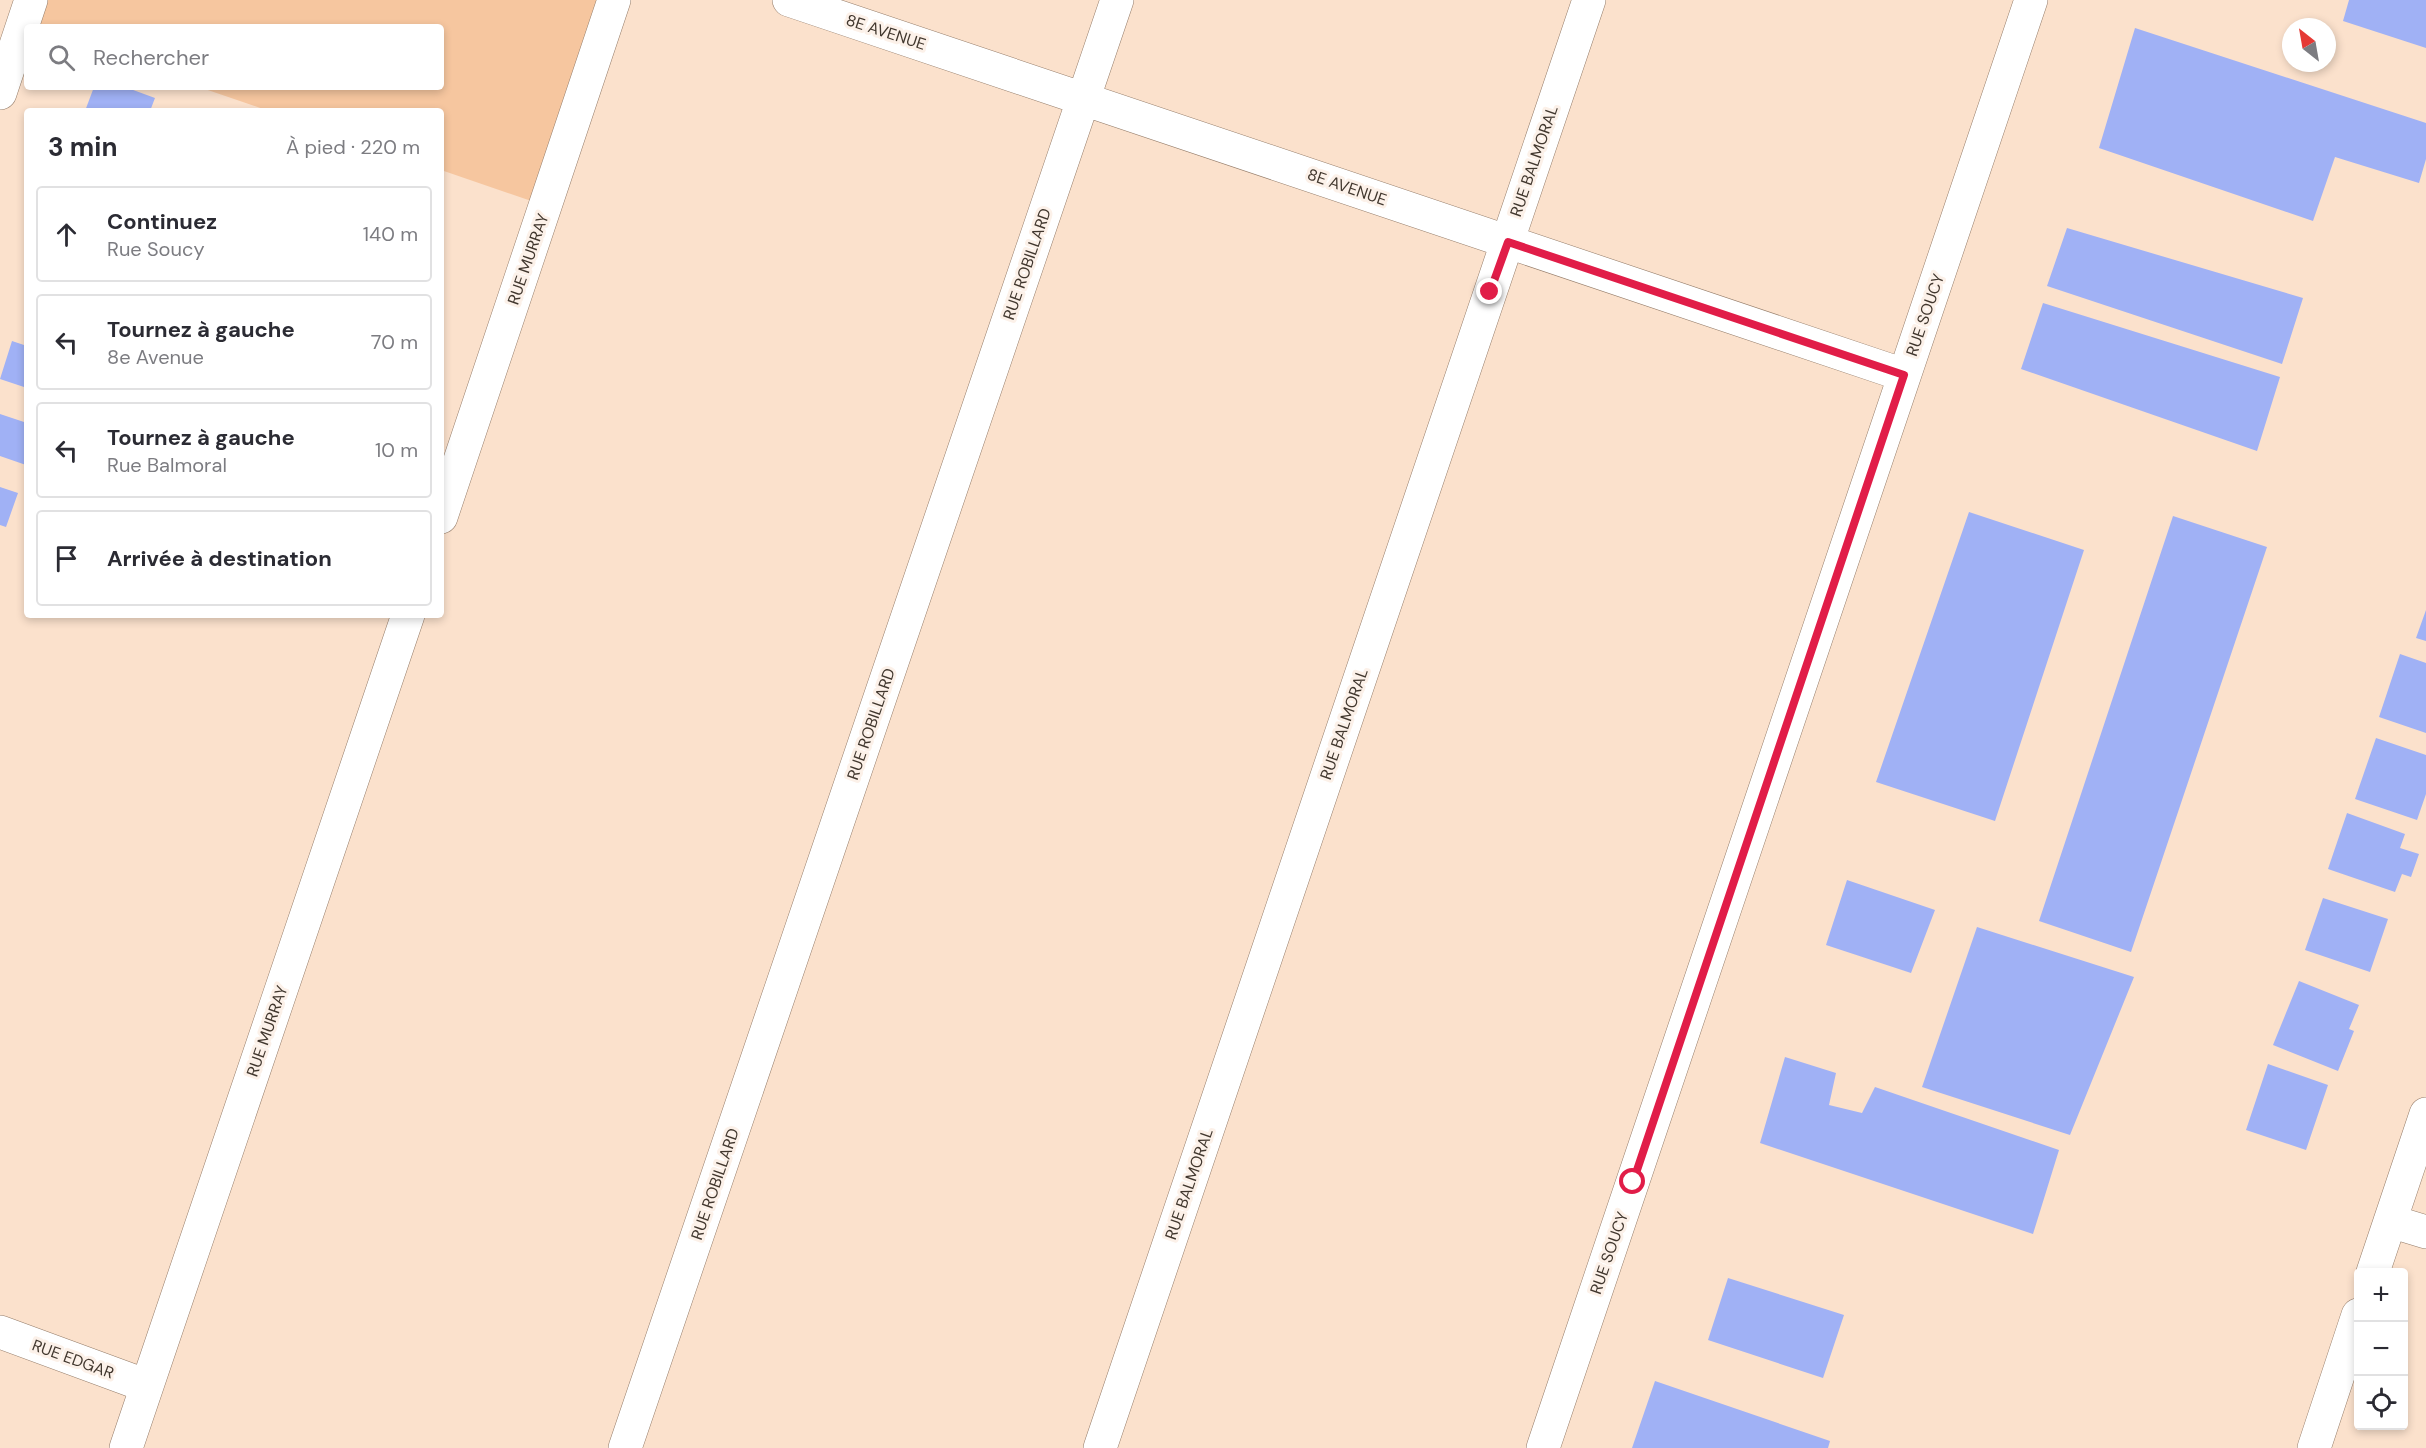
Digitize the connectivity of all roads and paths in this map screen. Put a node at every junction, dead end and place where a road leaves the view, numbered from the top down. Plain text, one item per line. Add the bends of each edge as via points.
1 (31, 0) edge
2 (614, 0) edge
3 (789, 0) edge
4 (1116, 0) edge
5 (1589, 0) edge
6 (2031, 0) edge
7 (0, 93) edge
8 (1083, 98) junction
9 (1508, 242) junction
10 (1904, 375) junction
11 (444, 508) edge
12 (407, 618) edge
13 (2426, 1114) edge
14 (2390, 1221) junction
15 (2426, 1232) edge
16 (2374, 1268) edge
17 (2356, 1322) edge
18 (0, 1332) edge
19 (147, 1386) junction
20 (126, 1448) edge
21 (625, 1448) edge
22 (1100, 1448) edge
23 (1543, 1448) edge
24 (2314, 1448) edge

1 - 7 street
2 - 11 street, RUE MURRAY
3 - 8 street, 8E AVENUE
4 - 8 street, RUE ROBILLARD
5 - 9 street, RUE BALMORAL
6 - 10 street, RUE SOUCY
8 - 9 street, 8E AVENUE
8 - 21 street, RUE ROBILLARD
9 - 10 street, 8E AVENUE
9 - 22 street, RUE BALMORAL
10 - 23 street, RUE SOUCY
12 - 19 street, RUE MURRAY
13 - 14 street
14 - 15 street
14 - 16 street
17 - 24 street
18 - 19 street, RUE EDGAR
19 - 20 street, RUE MURRAY

